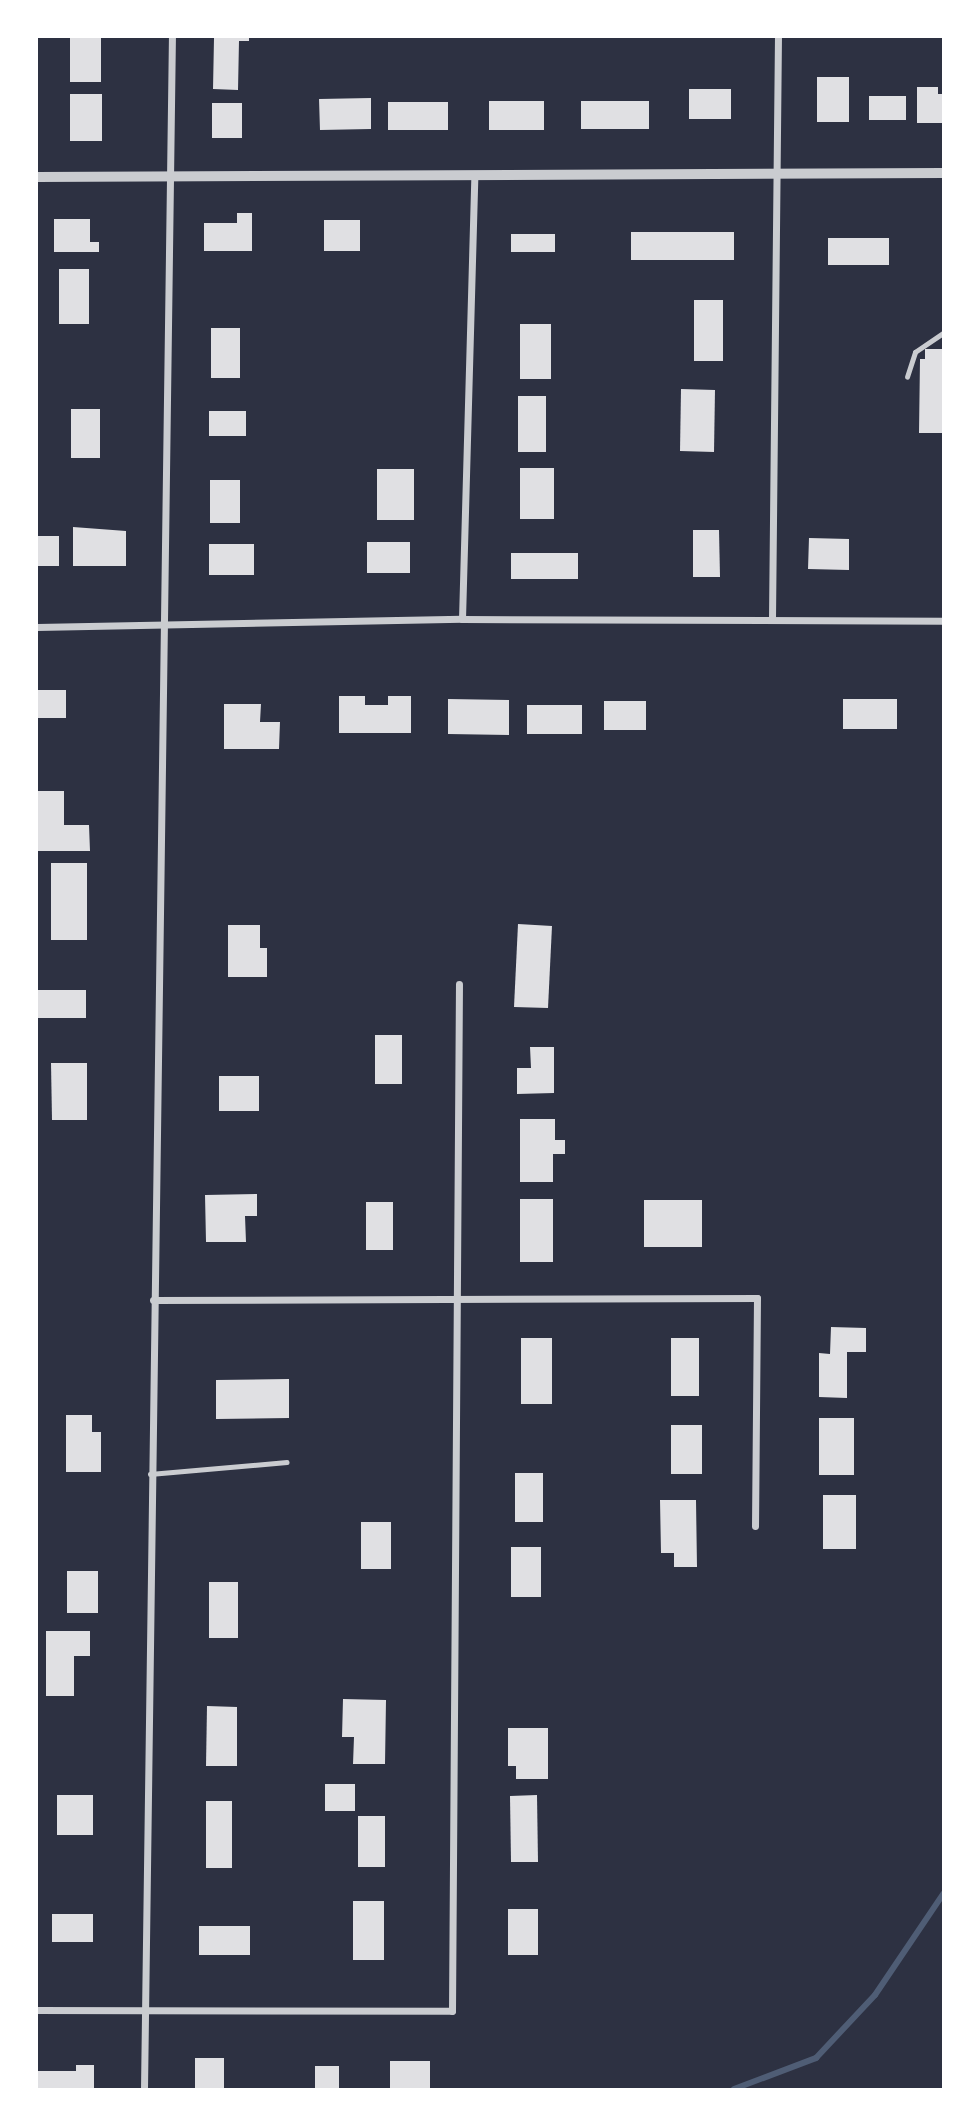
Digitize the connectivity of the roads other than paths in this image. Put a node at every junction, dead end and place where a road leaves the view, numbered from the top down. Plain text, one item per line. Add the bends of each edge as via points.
1 (172, 37) edge
2 (778, 37) edge
3 (778, 173) junction
4 (943, 173) edge
5 (37, 177) edge
6 (474, 177) junction
7 (170, 178) junction
8 (943, 333) edge
9 (908, 377) dead end
10 (772, 618) junction
11 (462, 619) junction
12 (943, 621) edge
13 (37, 626) edge
14 (167, 626) junction
15 (459, 984) dead end
16 (153, 1300) junction
17 (456, 1301) junction
18 (286, 1462) dead end
19 (149, 1474) junction
20 (755, 1526) dead end
21 (37, 2010) edge
22 (145, 2010) junction
23 (144, 2089) edge

1 - 7 street
2 - 3 street
3 - 4 street
3 - 6 street
3 - 10 street
5 - 7 street
6 - 7 street
6 - 11 street
7 - 14 street
8 - 9 lane via 915,352
10 - 11 street
10 - 12 street
11 - 14 street
13 - 14 street
14 - 16 street
15 - 17 street
16 - 17 street
16 - 19 street
17 - 20 street via 757,1298
17 - 22 street via 452,2011
18 - 19 lane
19 - 22 street
21 - 22 street
22 - 23 street

